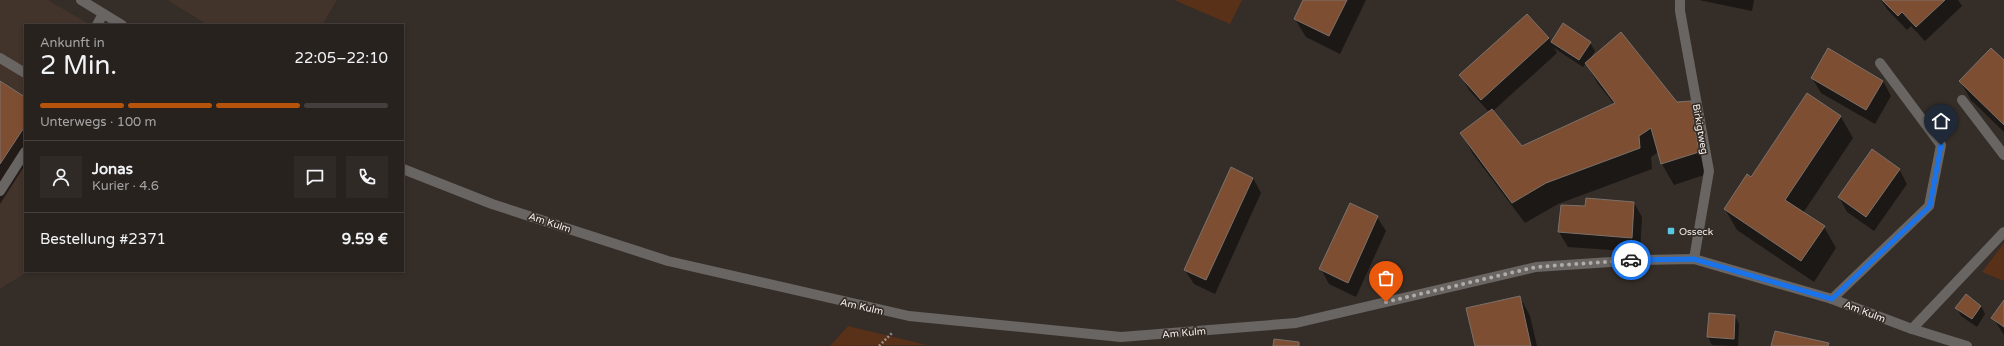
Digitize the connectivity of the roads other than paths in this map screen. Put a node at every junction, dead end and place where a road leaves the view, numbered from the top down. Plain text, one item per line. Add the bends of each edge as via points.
1 (81, 0) edge
2 (1680, 0) edge
3 (103, 14) junction
4 (98, 24) edge
5 (120, 24) edge
6 (0, 58) edge
7 (1880, 62) dead end
8 (24, 72) edge
9 (1962, 100) dead end
10 (24, 154) edge
11 (2004, 155) edge
12 (404, 169) edge
13 (0, 191) edge
14 (2004, 232) edge
15 (1694, 259) junction
16 (1832, 299) junction
17 (1912, 329) junction
18 (1967, 346) edge

1 - 3 street
2 - 15 street, Birkigtweg via 1709,171
3 - 4 street
3 - 5 street
6 - 8 street
7 - 16 street via 1941,145 1930,206
9 - 11 street
10 - 13 street
12 - 15 street, Am Kulm via 492,204 668,261 909,316 1121,337 1296,322 1536,267
14 - 17 street
15 - 16 street, Am Kulm
16 - 17 street, Am Kulm
17 - 18 street, Am Kulm

